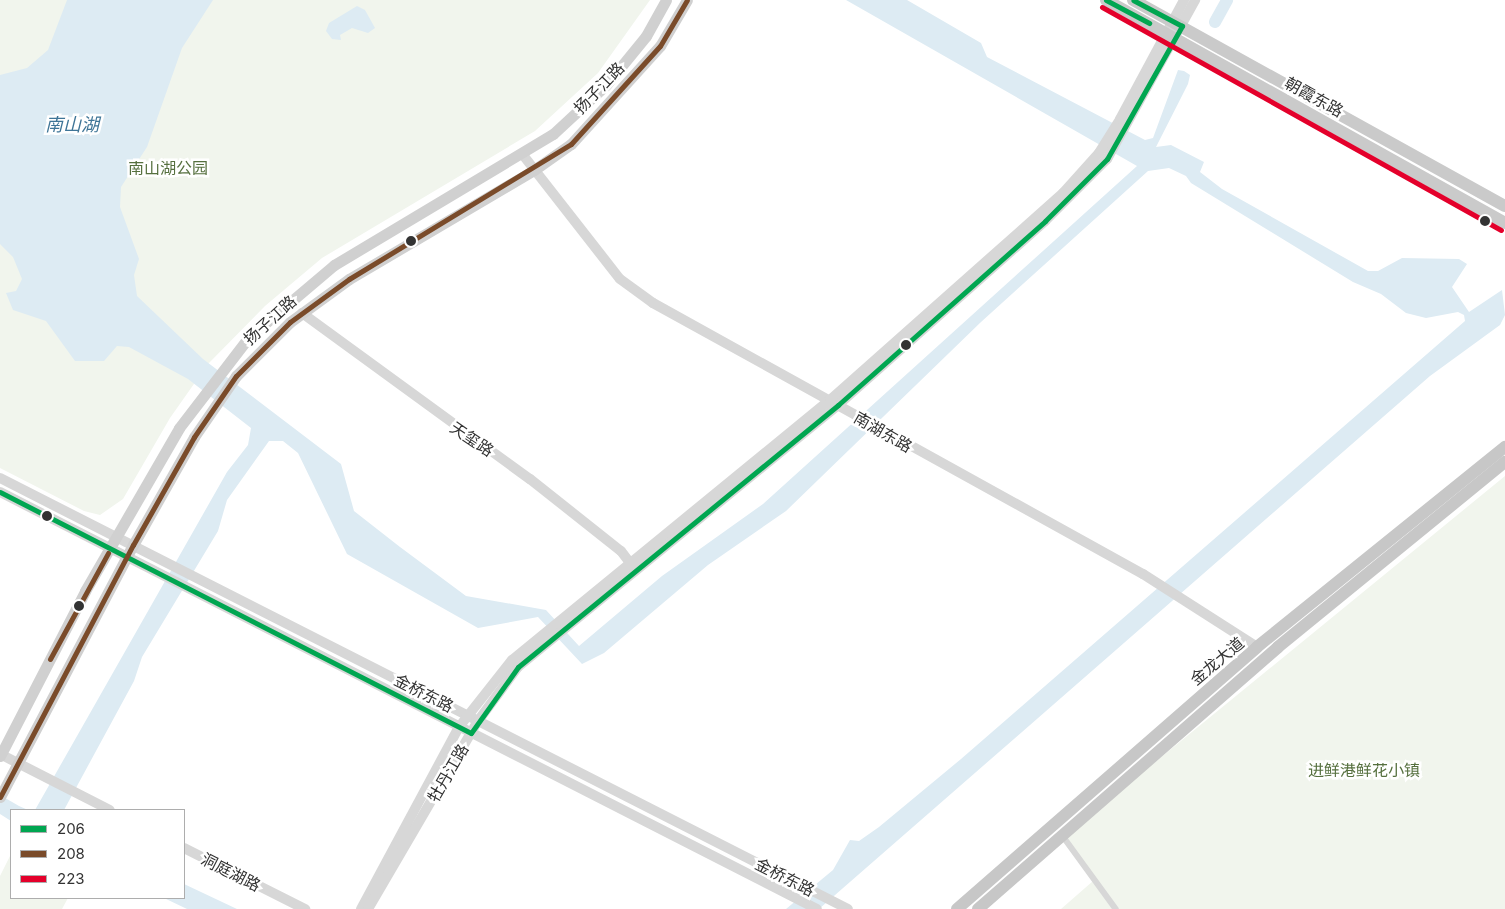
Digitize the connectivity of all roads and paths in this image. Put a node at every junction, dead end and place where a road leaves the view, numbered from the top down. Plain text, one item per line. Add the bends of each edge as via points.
1 (666, 0) edge
2 (686, 0) edge
3 (1106, 0) edge
4 (1134, 0) edge
5 (1184, 0) edge
6 (1195, 0) edge
7 (1174, 29) junction
8 (523, 155) junction
9 (534, 170) junction
10 (1505, 206) edge
11 (1505, 223) edge
12 (302, 314) junction
13 (834, 403) junction
14 (1505, 447) edge
15 (1505, 462) edge
16 (0, 478) edge
17 (0, 492) edge
18 (117, 537) junction
19 (133, 545) junction
20 (110, 549) junction
21 (126, 557) junction
22 (633, 567) junction
23 (548, 635) junction
24 (1258, 647) junction
25 (468, 715) junction
26 (478, 721) junction
27 (459, 727) junction
28 (471, 733) junction
29 (0, 755) edge
30 (18, 763) junction
31 (0, 797) edge
32 (108, 809) edge
33 (1062, 834) junction
34 (185, 849) edge
35 (305, 909) edge
36 (361, 909) edge
37 (368, 909) edge
38 (817, 909) edge
39 (848, 909) edge
40 (957, 909) edge
41 (978, 909) edge
42 (1116, 909) edge

1 - 8 main road, 扬子江路 via 646,36 606,85 554,134
2 - 9 main road, 扬子江路 via 660,46 621,92 571,144
3 - 7 main road, 朝霞东路
4 - 7 main road, 朝霞东路
5 - 7 street, 牡丹江路
6 - 7 street, 牡丹江路
7 - 10 main road, 朝霞东路
7 - 11 main road, 朝霞东路
7 - 13 street, 牡丹江路 via 1103,156
8 - 9 street, 南湖东路
8 - 18 main road, 扬子江路 via 334,266 248,338 202,394
9 - 12 main road, 扬子江路 via 349,279
9 - 13 street, 南湖东路 via 620,279 653,303
12 - 19 main road, 扬子江路 via 236,376 214,405
12 - 22 street, 天玺路 via 530,480
13 - 22 street, 牡丹江路
13 - 24 street, 南湖东路 via 1152,580
14 - 24 highway, 金龙大道
15 - 33 highway, 金龙大道 via 1278,647
16 - 18 street, 金桥东路
17 - 20 street, 金桥东路
18 - 19 street, 金桥东路
18 - 20 main road, 扬子江路
19 - 21 main road, 扬子江路
19 - 25 street, 金桥东路
20 - 21 street, 金桥东路
20 - 29 main road, 扬子江路
21 - 27 street, 金桥东路
21 - 30 main road, 扬子江路
22 - 23 street, 牡丹江路
23 - 25 street, 牡丹江路 via 512,660
23 - 26 street, 牡丹江路
24 - 40 highway, 金龙大道
25 - 26 street, 金桥东路
25 - 27 street, 牡丹江路
26 - 28 street, 牡丹江路
26 - 39 street, 金桥东路
27 - 28 street, 金桥东路
27 - 36 street, 牡丹江路
28 - 37 street, 牡丹江路
28 - 38 street, 金桥东路
29 - 30 street
30 - 31 main road, 扬子江路
30 - 32 street
33 - 41 highway, 金龙大道
33 - 42 street
34 - 35 street, 洞庭湖路

